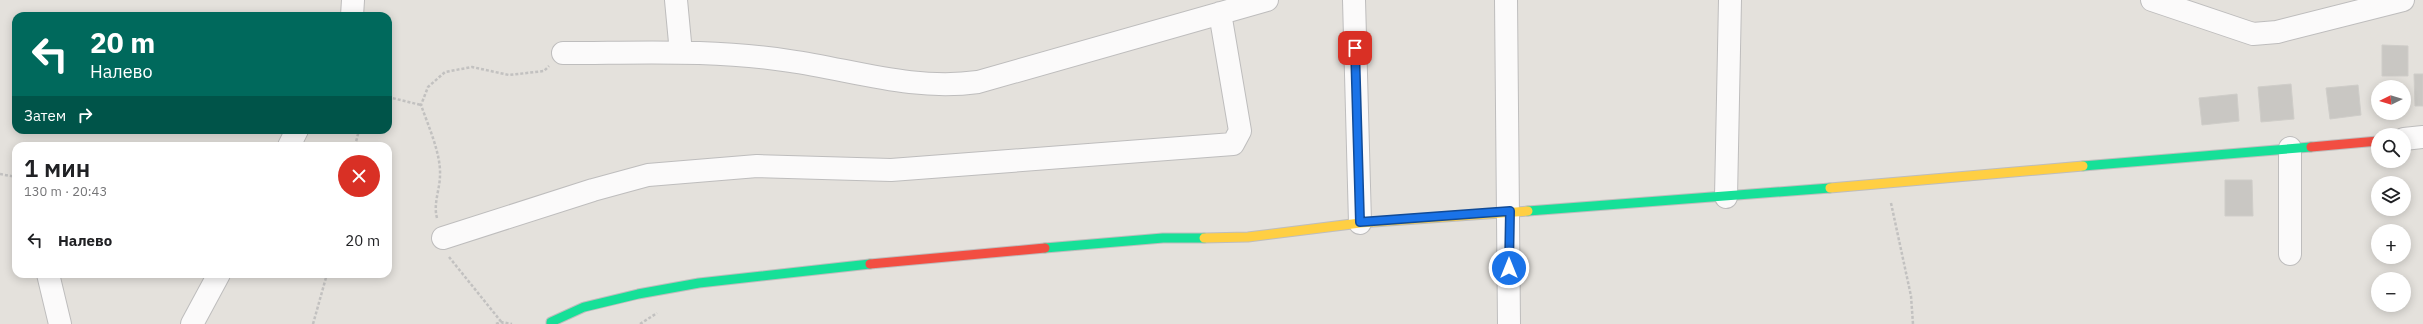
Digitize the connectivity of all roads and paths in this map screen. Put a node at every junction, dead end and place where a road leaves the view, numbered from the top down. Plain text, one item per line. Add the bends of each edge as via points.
1 (353, 0) edge
2 (676, 0) edge
3 (1266, 0) edge
4 (1354, 0) edge
5 (1506, 0) edge
6 (1730, 0) edge
7 (2152, 0) edge
8 (2403, 0) edge
9 (352, 12) edge
10 (1220, 13) junction
11 (563, 53) joint
12 (681, 53) junction
13 (392, 98) edge
14 (421, 105) junction
15 (2423, 137) edge
16 (2411, 138) edge
17 (2371, 142) edge
18 (2290, 148) junction
19 (0, 174) edge
20 (12, 176) edge
21 (1887, 183) junction
22 (1726, 197) junction
23 (1510, 211) junction
24 (1360, 222) junction
25 (443, 238) junction
26 (2290, 254) dead end
27 (49, 278) edge
28 (217, 278) edge
29 (326, 278) edge
30 (502, 323) edge
31 (60, 324) edge
32 (192, 324) edge
33 (313, 324) edge
34 (496, 324) edge
35 (512, 324) edge
36 (551, 324) edge
37 (1509, 324) edge
38 (1914, 324) edge

1 - 9 street
2 - 12 street
3 - 10 street
4 - 24 street
5 - 23 street
6 - 22 street
7 - 8 street via 2253,34 2277,32
10 - 12 street via 978,82 952,86 912,84 789,60
10 - 25 street via 1240,131 1233,144 891,170 757,166 648,175
11 - 12 street
11 - 14 path via 544,71 509,75 472,67 445,72 428,87
13 - 14 path
14 - 25 path via 432,136 440,174 435,211
15 - 16 street
17 - 18 street
18 - 21 street
18 - 26 street
19 - 20 path
21 - 22 street
21 - 38 path via 1911,296
22 - 23 street
23 - 24 street
23 - 37 street
24 - 36 street via 1248,237 1162,238 856,265 706,282 584,307
25 - 30 path via 449,257
27 - 31 street
28 - 32 street
29 - 33 path
30 - 34 path
30 - 35 path

